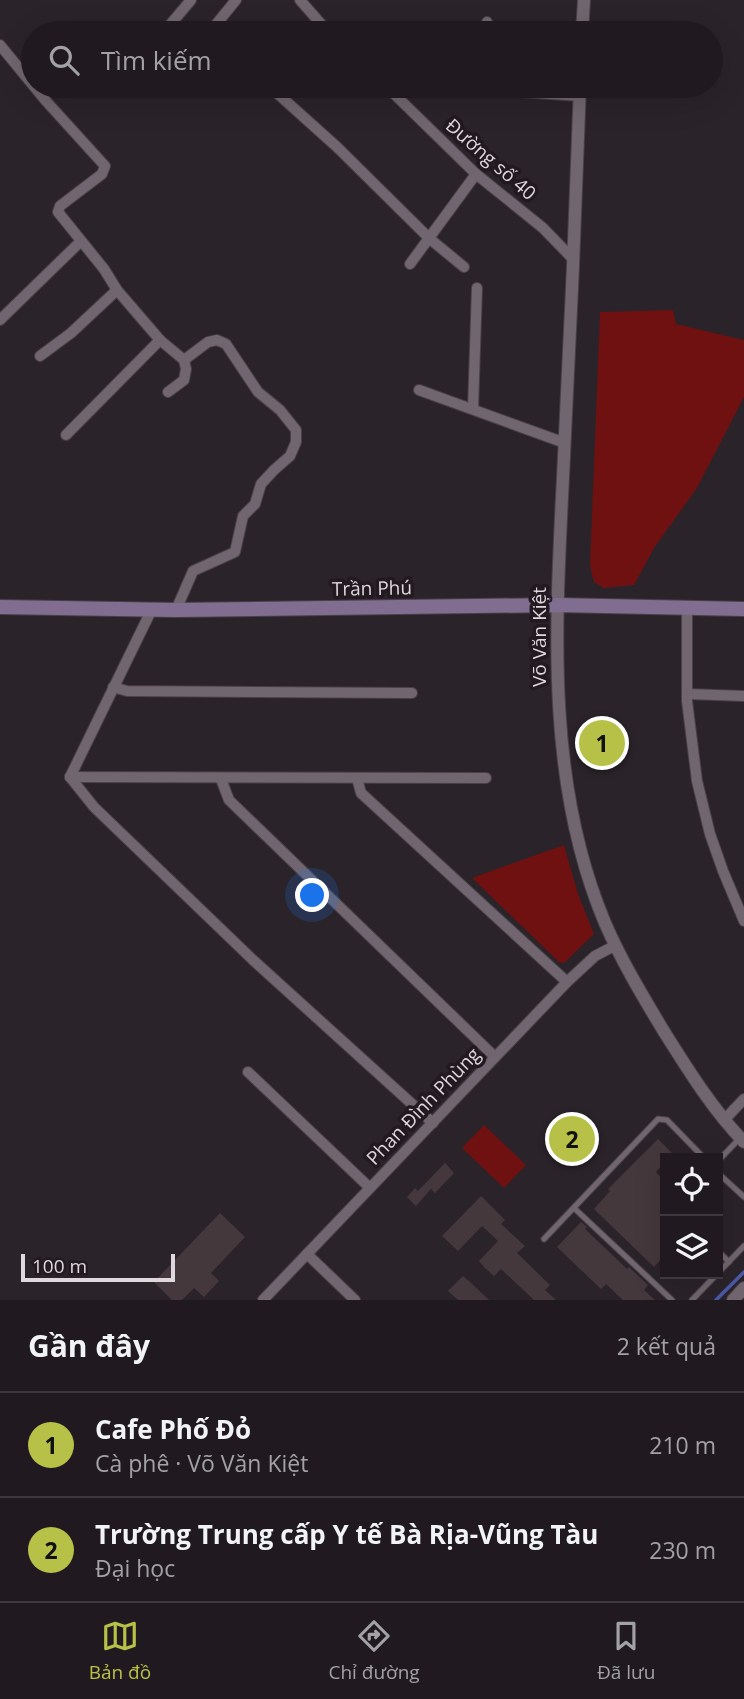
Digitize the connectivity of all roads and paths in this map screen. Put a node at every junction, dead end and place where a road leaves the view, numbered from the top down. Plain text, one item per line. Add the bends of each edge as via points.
1 (191, 0) edge
2 (236, 0) edge
3 (300, 0) edge
4 (584, 0) edge
5 (173, 21) edge
6 (219, 21) edge
7 (317, 21) edge
8 (583, 21) edge
9 (0, 45) edge
10 (21, 71) edge
11 (44, 98) edge
12 (283, 98) edge
13 (398, 98) edge
14 (580, 98) edge
15 (476, 174) junction
16 (430, 239) junction
17 (81, 241) junction
18 (573, 259) junction
19 (410, 264) dead end
20 (464, 267) dead end
21 (477, 288) dead end
22 (117, 290) junction
23 (0, 320) edge
24 (160, 340) junction
25 (40, 356) dead end
26 (184, 360) junction
27 (419, 390) dead end
28 (168, 392) dead end
29 (473, 409) junction
30 (66, 435) dead end
31 (565, 443) junction
32 (557, 606) junction
33 (0, 607) edge
34 (687, 608) junction
35 (152, 609) junction
36 (744, 609) edge
37 (176, 610) junction
38 (113, 687) junction
39 (412, 693) dead end
40 (688, 694) junction
41 (744, 696) edge
42 (70, 778) junction
43 (357, 778) junction
44 (486, 778) dead end
45 (221, 779) junction
46 (744, 921) edge
47 (616, 945) junction
48 (567, 982) junction
49 (495, 1057) junction
50 (248, 1072) dead end
51 (744, 1099) edge
52 (725, 1119) junction
53 (433, 1123) junction
54 (742, 1140) edge
55 (699, 1153) edge
56 (723, 1157) edge
57 (723, 1177) edge
58 (369, 1187) junction
59 (744, 1197) edge
60 (574, 1208) junction
61 (544, 1239) dead end
62 (744, 1245) edge
63 (307, 1254) junction
64 (723, 1256) edge
65 (729, 1262) junction
66 (723, 1268) edge
67 (711, 1279) edge
68 (744, 1288) edge
69 (263, 1300) edge
70 (355, 1300) edge
71 (672, 1300) edge
72 (692, 1300) edge
73 (733, 1300) edge

1 - 5 street
2 - 6 street
3 - 7 street
4 - 8 street
9 - 10 street
11 - 17 street via 105,166 102,174 58,212
12 - 16 street
13 - 15 street, Đường số 40
14 - 18 street, Võ Văn Kiệt
15 - 16 street
15 - 18 street, Đường số 40 via 543,228
16 - 19 street
16 - 20 street
17 - 22 street
17 - 23 street
18 - 31 street, Võ Văn Kiệt
21 - 29 street
22 - 24 street
22 - 25 street
24 - 26 street
24 - 30 street
26 - 28 street via 184,380
26 - 37 street via 208,342 226,344 258,392 296,430 296,442 290,456 261,484 255,504 243,516 235,552 193,571
27 - 29 street
29 - 31 street
31 - 32 street, Võ Văn Kiệt
32 - 34 main road, Trần Phú
32 - 37 main road, Trần Phú
32 - 47 street, Võ Văn Kiệt via 559,719 567,787 579,845
33 - 35 main road, Trần Phú
34 - 36 main road, Trần Phú
34 - 40 street
35 - 37 main road, Trần Phú
35 - 38 street
38 - 39 street via 127,691
38 - 42 street
40 - 41 street
40 - 46 street via 697,781 710,834
42 - 45 street
42 - 53 street via 94,807 253,960
43 - 44 street
43 - 45 street
43 - 48 street via 361,793
45 - 49 street via 229,800
47 - 48 street, Phan Đình Phùng via 595,956
47 - 52 street, Võ Văn Kiệt via 677,1052
48 - 49 street, Phan Đình Phùng
49 - 53 street, Phan Đình Phùng
50 - 58 street
51 - 52 street
52 - 54 street, Võ Văn Kiệt
53 - 58 street, Phan Đình Phùng
54 - 56 lane
55 - 60 lane via 667,1120 658,1119
57 - 59 lane
58 - 63 street, Phan Đình Phùng
60 - 61 lane
60 - 71 lane
62 - 65 lane
63 - 69 street, Phan Đình Phùng
63 - 70 street
64 - 65 lane
65 - 66 lane
67 - 72 lane
68 - 73 street

